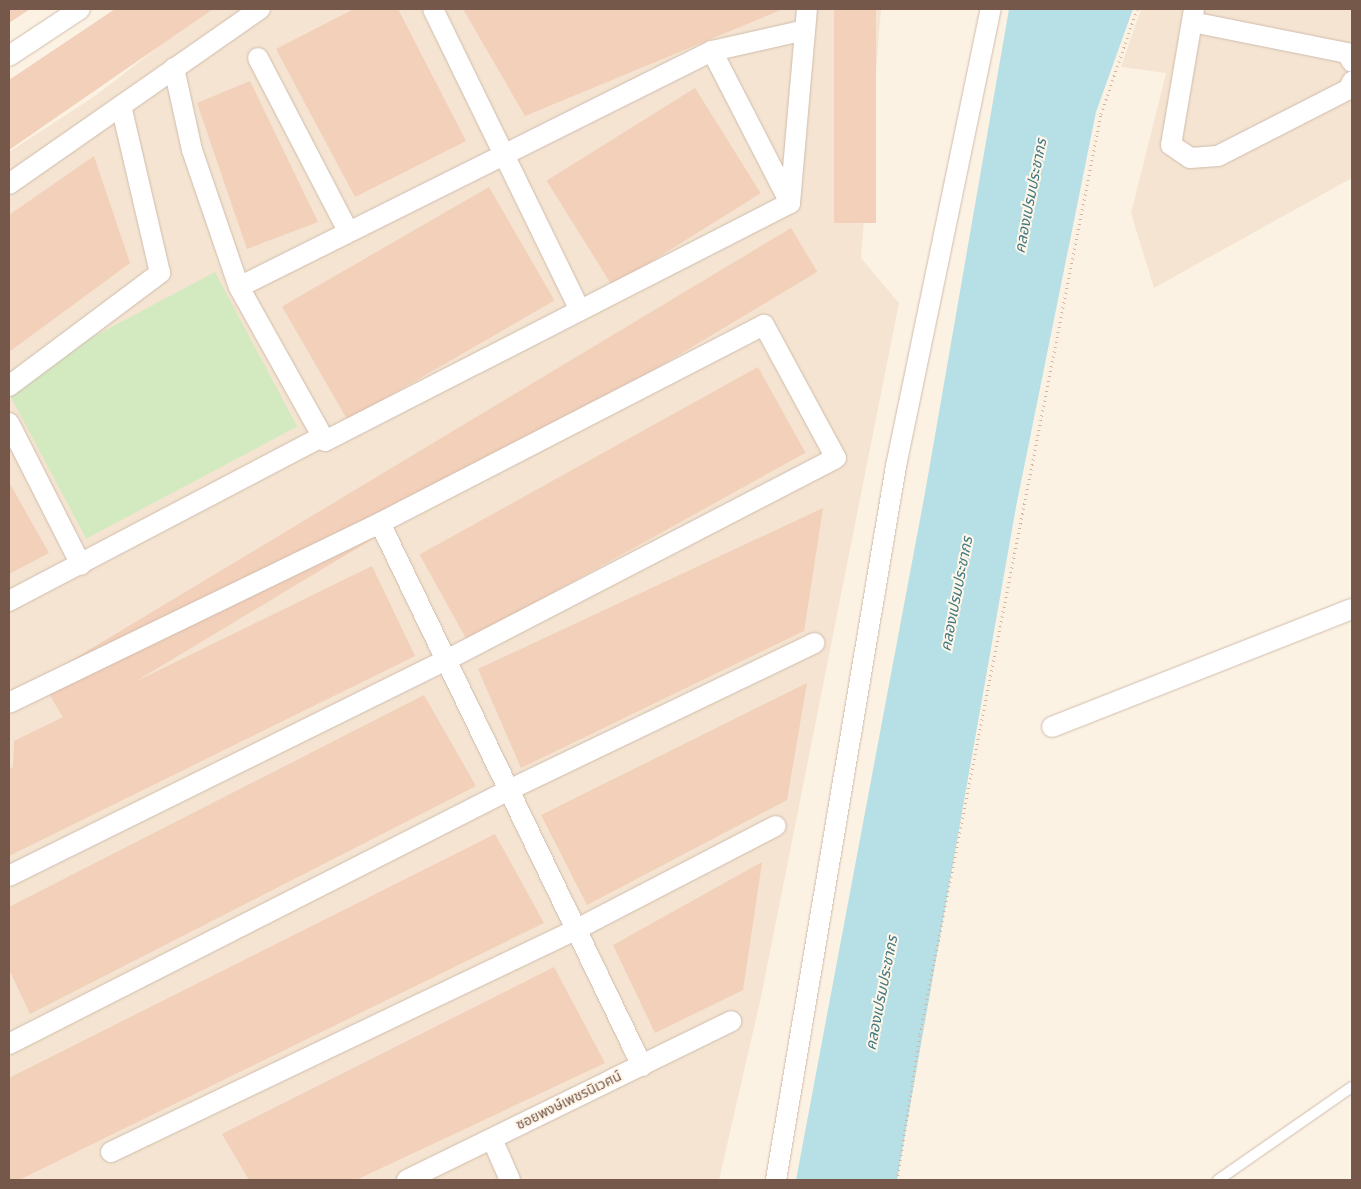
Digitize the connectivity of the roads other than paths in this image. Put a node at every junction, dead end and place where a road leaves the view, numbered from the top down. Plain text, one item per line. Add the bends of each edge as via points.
1 (80, 9) edge
2 (260, 9) edge
3 (433, 9) edge
4 (806, 9) edge
5 (991, 9) edge
6 (1193, 15) edge
7 (805, 30) junction
8 (712, 51) junction
9 (9, 56) edge
10 (258, 58) dead end
11 (1352, 62) edge
12 (174, 68) junction
13 (1352, 82) edge
14 (121, 106) junction
15 (503, 152) junction
16 (9, 184) edge
17 (790, 203) junction
18 (348, 231) junction
19 (239, 287) junction
20 (580, 310) junction
21 (9, 386) edge
22 (9, 423) edge
23 (321, 437) junction
24 (380, 523) junction
25 (81, 566) junction
26 (9, 601) edge
27 (1352, 609) edge
28 (815, 643) dead end
29 (446, 660) junction
30 (9, 703) edge
31 (1052, 727) dead end
32 (509, 790) junction
33 (776, 826) dead end
34 (9, 876) edge
35 (575, 930) junction
36 (731, 1021) dead end
37 (9, 1044) edge
38 (642, 1066) junction
39 (1352, 1087) edge
40 (492, 1139) junction
41 (112, 1152) dead end
42 (407, 1180) edge
43 (510, 1180) edge
44 (776, 1180) edge
45 (1218, 1180) edge

1 - 9 street
2 - 12 street
3 - 15 street
4 - 7 street
5 - 44 street via 896,466
6 - 11 street via 1347,53
6 - 13 street via 1171,145 1190,158 1218,156 1349,89
7 - 8 street
7 - 17 street
8 - 15 street
8 - 17 street
10 - 18 street
12 - 14 street
12 - 19 street via 192,150
14 - 16 street
14 - 21 street via 160,273
15 - 18 street
15 - 20 street
17 - 20 street
18 - 19 street
19 - 23 street
20 - 23 street via 325,441
22 - 25 street
23 - 25 street
24 - 29 street
24 - 29 street via 764,325 836,458
24 - 30 street
25 - 26 street
27 - 31 street
28 - 32 street
29 - 32 street
29 - 34 street
32 - 35 street
32 - 37 street
33 - 35 street
35 - 38 street
35 - 41 street
36 - 38 street, ซอยพงษ์เพชรนิเวศน์
38 - 40 street, ซอยพงษ์เพชรนิเวศน์
39 - 45 lane
40 - 42 street, ซอยพงษ์เพชรนิเวศน์
40 - 43 street

